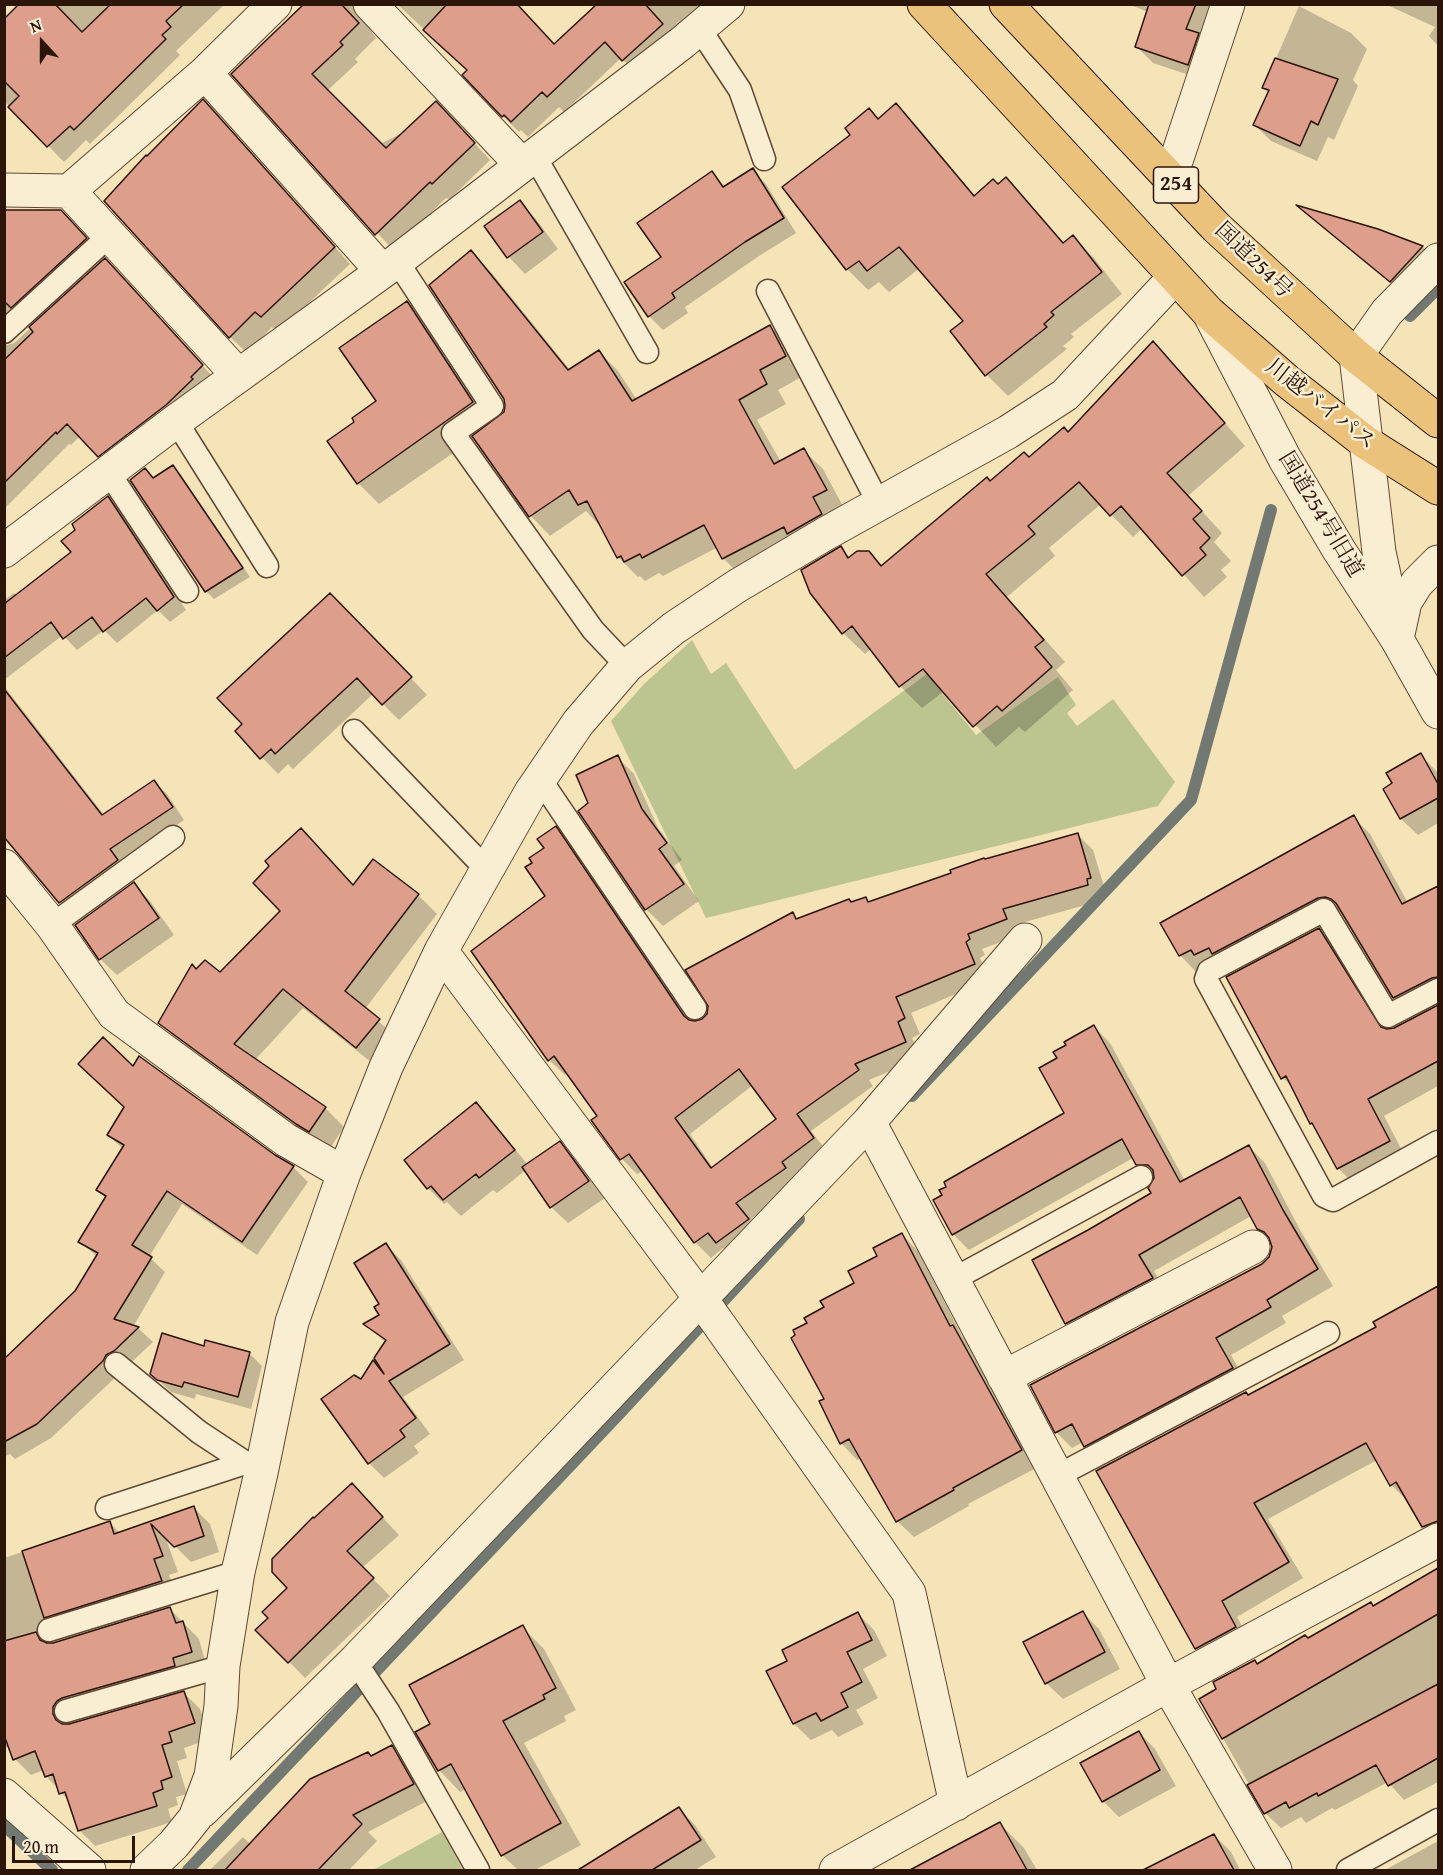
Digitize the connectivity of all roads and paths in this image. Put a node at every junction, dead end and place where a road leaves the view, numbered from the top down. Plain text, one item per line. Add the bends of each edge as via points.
1 (275, 4) edge
2 (370, 4) edge
3 (728, 4) edge
4 (924, 4) edge
5 (1006, 4) edge
6 (1228, 4) edge
7 (699, 28) junction
8 (205, 73) junction
9 (764, 159) dead end
10 (528, 160) junction
11 (1170, 179) junction
12 (4, 190) edge
13 (69, 191) junction
14 (110, 235) junction
15 (1438, 260) edge
16 (389, 266) junction
17 (1175, 277) junction
18 (768, 291) dead end
19 (1209, 313) junction
20 (4, 332) edge
21 (647, 352) dead end
22 (1356, 356) junction
23 (238, 375) junction
24 (176, 421) junction
25 (1438, 421) edge
26 (1365, 442) junction
27 (109, 473) junction
28 (1438, 488) edge
29 (879, 504) junction
30 (4, 551) edge
31 (1438, 562) edge
32 (267, 567) dead end
33 (187, 591) dead end
34 (1397, 639) junction
35 (627, 666) junction
36 (1438, 712) edge
37 (354, 731) dead end
38 (540, 779) junction
39 (173, 837) dead end
40 (4, 866) edge
41 (487, 870) junction
42 (52, 926) junction
43 (1024, 940) dead end
44 (441, 951) junction
45 (1438, 990) edge
46 (695, 1008) dead end
47 (869, 1122) junction
48 (1438, 1142) edge
49 (344, 1173) junction
50 (1141, 1177) dead end
51 (1253, 1247) dead end
52 (952, 1280) junction
53 (701, 1299) junction
54 (1328, 1333) dead end
55 (116, 1364) dead end
56 (1004, 1377) junction
57 (253, 1468) junction
58 (1057, 1476) junction
59 (107, 1508) dead end
60 (1438, 1540) edge
61 (238, 1572) junction
62 (49, 1630) dead end
63 (355, 1660) junction
64 (223, 1665) junction
65 (1168, 1685) junction
66 (66, 1711) dead end
67 (4, 1796) edge
68 (956, 1804) junction
69 (195, 1818) junction
70 (1438, 1820) edge
71 (89, 1870) edge
72 (147, 1870) edge
73 (478, 1870) edge
74 (836, 1870) edge
75 (1275, 1870) edge
76 (1348, 1870) edge

1 - 8 street
2 - 10 street
3 - 7 street
4 - 17 highway
5 - 11 highway, 国道254号 / 254
6 - 11 street
7 - 9 lane via 740,90
7 - 10 street
8 - 13 street
8 - 16 street
10 - 16 street
10 - 21 lane
11 - 22 highway, 国道254号 / 254 via 1277,285
12 - 13 street
13 - 14 street
14 - 20 lane
14 - 23 street
15 - 22 street via 1387,312
16 - 23 street
16 - 35 lane via 492,406 453,433 593,630
17 - 19 highway
17 - 29 street via 1065,395 1008,432
18 - 29 lane
19 - 26 highway, 川越バイパス
19 - 34 street, 国道254号旧道 via 1285,459
22 - 25 highway, 254
22 - 26 street
23 - 24 street
24 - 27 street
24 - 32 lane
26 - 28 highway, 川越バイパス
26 - 34 street via 1379,552
27 - 30 street
27 - 33 lane
29 - 35 street via 737,586 674,628
31 - 34 street via 1405,602
34 - 36 street, 国道254号旧道
35 - 38 street via 578,723
37 - 41 lane
38 - 41 street
38 - 46 lane
39 - 42 lane
40 - 42 street
41 - 44 street
42 - 49 street via 114,1014 286,1140
43 - 47 street
44 - 49 street via 386,1067
44 - 53 street
45 - 48 lane via 1388,1016 1324,910 1209,971 1206,979 1324,1196 1333,1200
47 - 52 street
47 - 53 street
49 - 57 street via 292,1322
50 - 52 lane
51 - 56 street
52 - 56 street
53 - 63 street
53 - 68 street via 909,1593
54 - 58 lane
55 - 57 lane via 199,1432
56 - 58 street
57 - 59 lane
57 - 61 street
58 - 65 street
60 - 65 street
61 - 62 lane
61 - 64 street
63 - 69 street
63 - 73 lane
64 - 66 lane
64 - 69 street via 211,1776
65 - 68 street
65 - 75 street
67 - 71 street
68 - 74 street
69 - 72 street
70 - 76 lane

